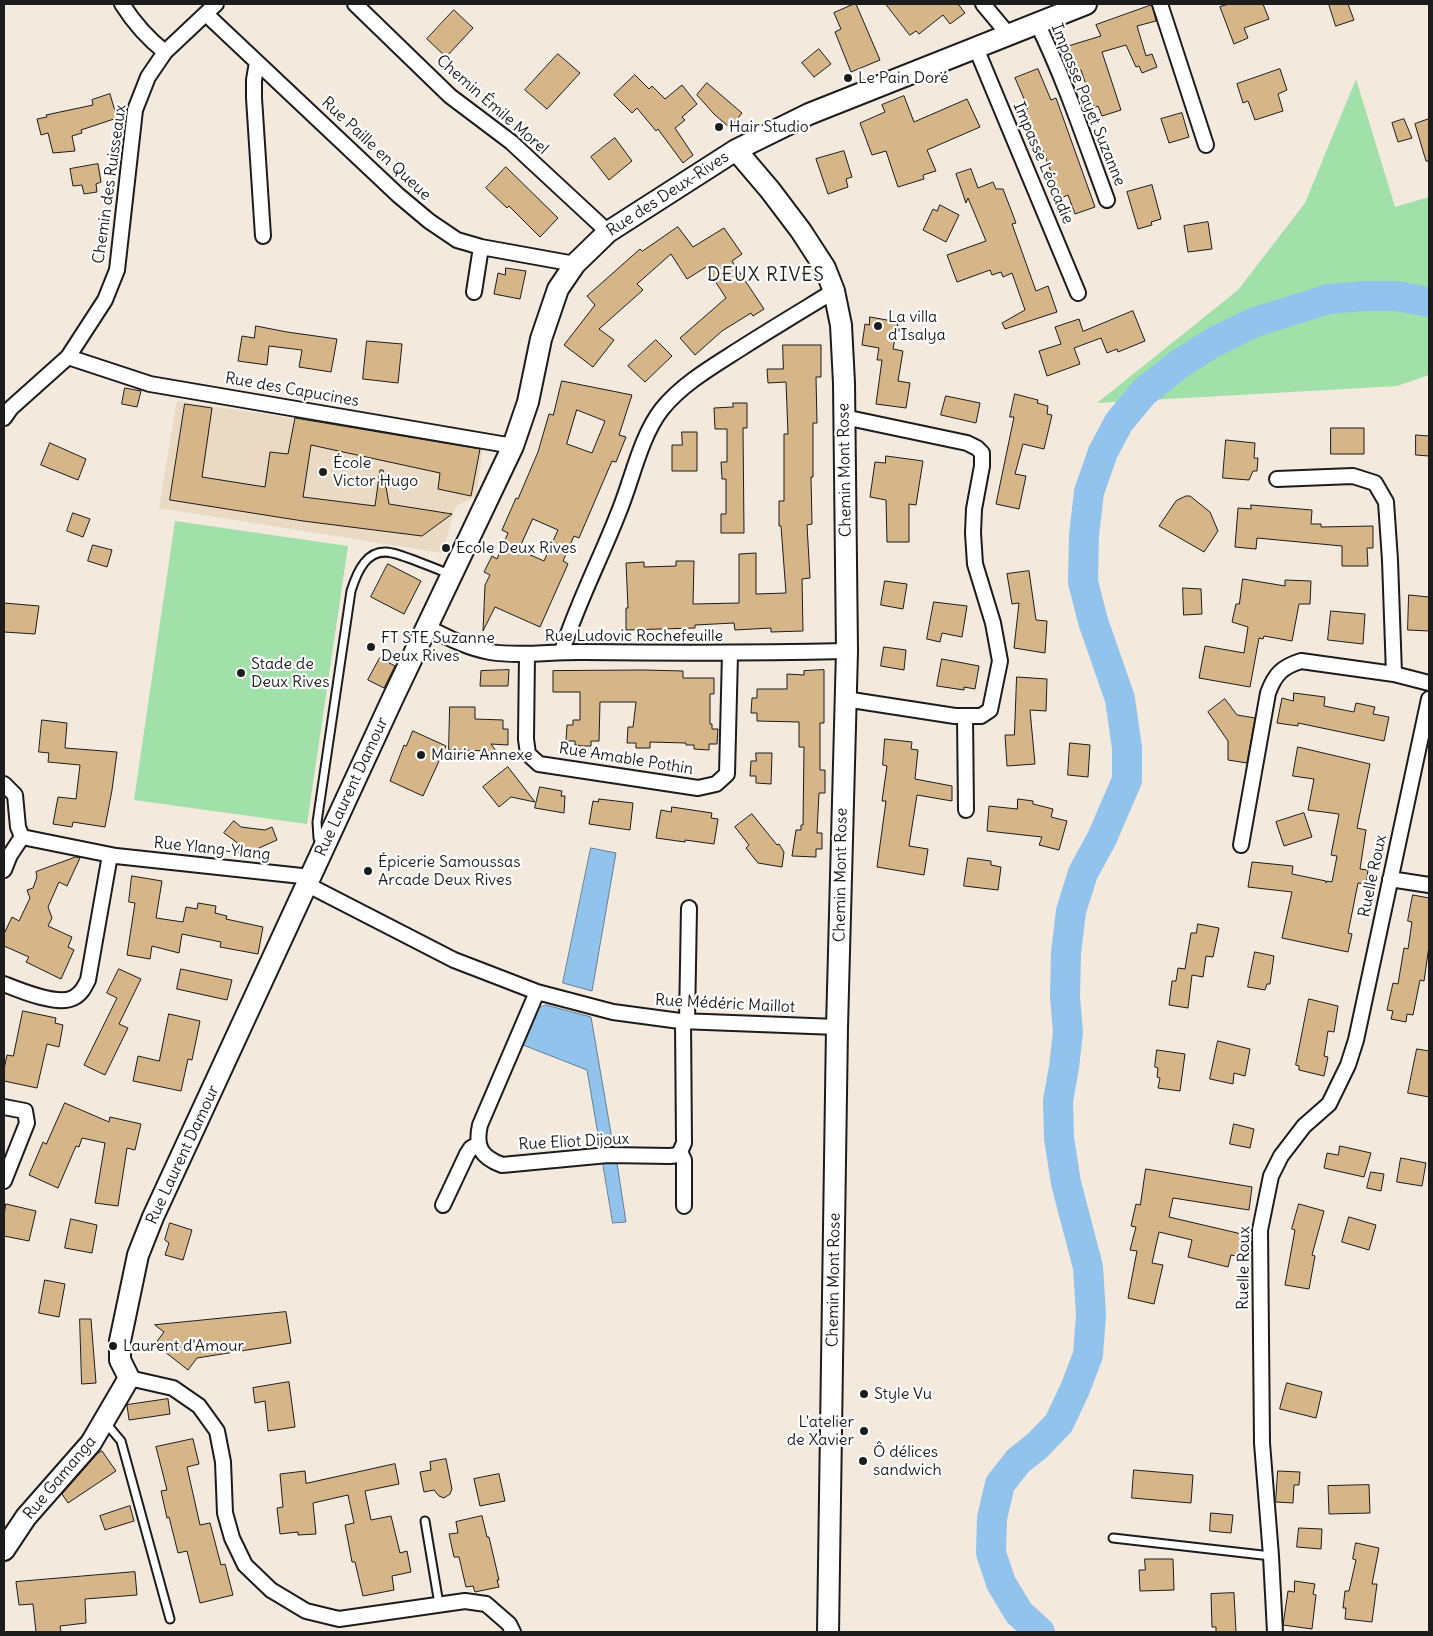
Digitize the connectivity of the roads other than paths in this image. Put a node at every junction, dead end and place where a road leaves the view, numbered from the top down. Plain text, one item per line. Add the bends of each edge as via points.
1 (122, 4) edge
2 (216, 4) edge
3 (355, 4) edge
4 (983, 4) edge
5 (1086, 4) edge
6 (1160, 4) edge
7 (206, 14) junction
8 (1037, 24) junction
9 (1008, 34) junction
10 (976, 48) junction
11 (164, 52) junction
12 (257, 62) junction
13 (1206, 145) dead end
14 (736, 150) junction
15 (1106, 200) dead end
16 (608, 232) junction
17 (263, 236) dead end
18 (481, 248) junction
19 (575, 264) junction
20 (834, 291) junction
21 (474, 292) dead end
22 (1078, 293) dead end
23 (68, 357) junction
24 (844, 417) junction
25 (4, 418) edge
26 (513, 446) junction
27 (1278, 479) dead end
28 (452, 575) junction
29 (427, 627) junction
30 (847, 651) junction
31 (562, 652) junction
32 (730, 654) junction
33 (527, 655) junction
34 (1394, 674) junction
35 (1429, 683) edge
36 (845, 699) junction
37 (1429, 699) edge
38 (965, 716) junction
39 (4, 784) edge
40 (966, 810) dead end
41 (22, 837) junction
42 (1241, 845) dead end
43 (324, 850) junction
44 (110, 855) junction
45 (4, 870) edge
46 (1390, 879) junction
47 (309, 881) junction
48 (1429, 885) edge
49 (689, 908) dead end
50 (4, 984) edge
51 (537, 992) junction
52 (685, 1021) junction
53 (837, 1027) junction
54 (4, 1107) edge
55 (478, 1144) junction
56 (680, 1152) junction
57 (4, 1181) edge
58 (444, 1205) dead end
59 (684, 1206) dead end
60 (129, 1378) junction
61 (104, 1421) junction
62 (425, 1521) dead end
63 (1113, 1538) dead end
64 (4, 1550) edge
65 (1271, 1556) junction
66 (439, 1604) junction
67 (170, 1619) dead end
68 (341, 1626) edge
69 (513, 1632) edge
70 (828, 1632) edge
71 (1275, 1632) edge

1 - 11 street via 147,38
2 - 7 street, Chemin des Ruisseaux
3 - 16 street, Chemin Émile Morel via 450,96 511,142
4 - 9 street
5 - 8 street, Rue des Deux-Rives
6 - 13 street
7 - 11 street, Chemin des Ruisseaux
7 - 12 street, Rue Paille en Queue
8 - 9 street, Rue des Deux-Rives
8 - 15 street, Impasse Payet Suzanne via 1048,45
9 - 10 street, Rue des Deux-Rives
10 - 14 street, Rue des Deux-Rives via 809,114
10 - 22 street, Impasse Léocadie
11 - 23 street, Chemin des Ruisseaux via 148,77 135,110 116,270 105,300
12 - 17 street via 254,98
12 - 18 street, Rue Paille en Queue via 429,221 457,240
14 - 16 street, Rue des Deux-Rives
14 - 20 street, Chemin Mont Rose via 801,231 825,268
16 - 19 street, Rue des Deux-Rives
18 - 19 street, Rue Paille en Queue
18 - 21 street
19 - 26 street, Rue des Deux-Rives via 558,289 548,315 528,402
20 - 24 street, Chemin Mont Rose via 841,325
20 - 31 street via 705,371 662,409 644,442
23 - 25 street, Chemin des Ruisseaux
23 - 26 street, Rue des Capucines via 150,384
24 - 30 street, Chemin Mont Rose
24 - 38 street via 967,443 982,453 973,533 976,564 1000,661 990,710 981,716
26 - 28 street, Rue Laurent Damour
27 - 34 street via 1353,476 1375,483 1386,502
28 - 29 street, Rue Laurent Damour
28 - 43 lane via 382,552 367,560 356,576 351,591 317,822 318,838
29 - 33 street, Rue Ludovic Rochefeuille via 460,644 489,652
29 - 43 street, Rue Laurent Damour
30 - 32 street, Rue Ludovic Rochefeuille
30 - 36 street, Chemin Mont Rose
31 - 32 street, Rue Ludovic Rochefeuille
31 - 33 street, Rue Ludovic Rochefeuille
32 - 33 street, Rue Amable Pothin via 727,774 716,784 698,788 540,764 528,754 526,739
34 - 35 street
34 - 42 street via 1301,661 1279,672 1268,693
36 - 38 street
36 - 53 street, Chemin Mont Rose
37 - 46 street, Ruelle Roux
38 - 40 street
39 - 41 street via 15,795
41 - 44 street, Rue Ylang-Ylang
41 - 45 street
43 - 47 street, Rue Laurent Damour
44 - 47 street, Rue Ylang-Ylang
44 - 50 street via 88,980 82,991 72,999 62,1000 25,993
46 - 48 street
46 - 65 street, Ruelle Roux via 1348,1065 1329,1104 1304,1126 1280,1156 1271,1176 1260,1230 1262,1443
47 - 51 street, Rue Médéric Maillot via 454,960
47 - 60 street, Rue Laurent Damour via 138,1256 120,1341 120,1360
49 - 52 street
51 - 52 street, Rue Médéric Maillot via 613,1012
51 - 55 street via 480,1125
52 - 53 street, Rue Médéric Maillot
52 - 56 street via 684,1143
53 - 70 street, Chemin Mont Rose
54 - 57 street via 25,1111 27,1123
55 - 56 street, Rue Eliot Dijoux via 485,1156 502,1164 608,1155 670,1156
55 - 58 street via 467,1154
56 - 59 street via 684,1160
60 - 61 street, Rue Gamanga
60 - 68 street via 173,1388 199,1406 216,1431 223,1462 225,1513 245,1565 271,1590
61 - 64 street, Rue Gamanga via 91,1444 26,1517
61 - 67 lane via 120,1441
62 - 66 lane
63 - 65 lane
65 - 71 street, Ruelle Roux
66 - 68 street
66 - 69 street via 465,1601 486,1604 509,1624

